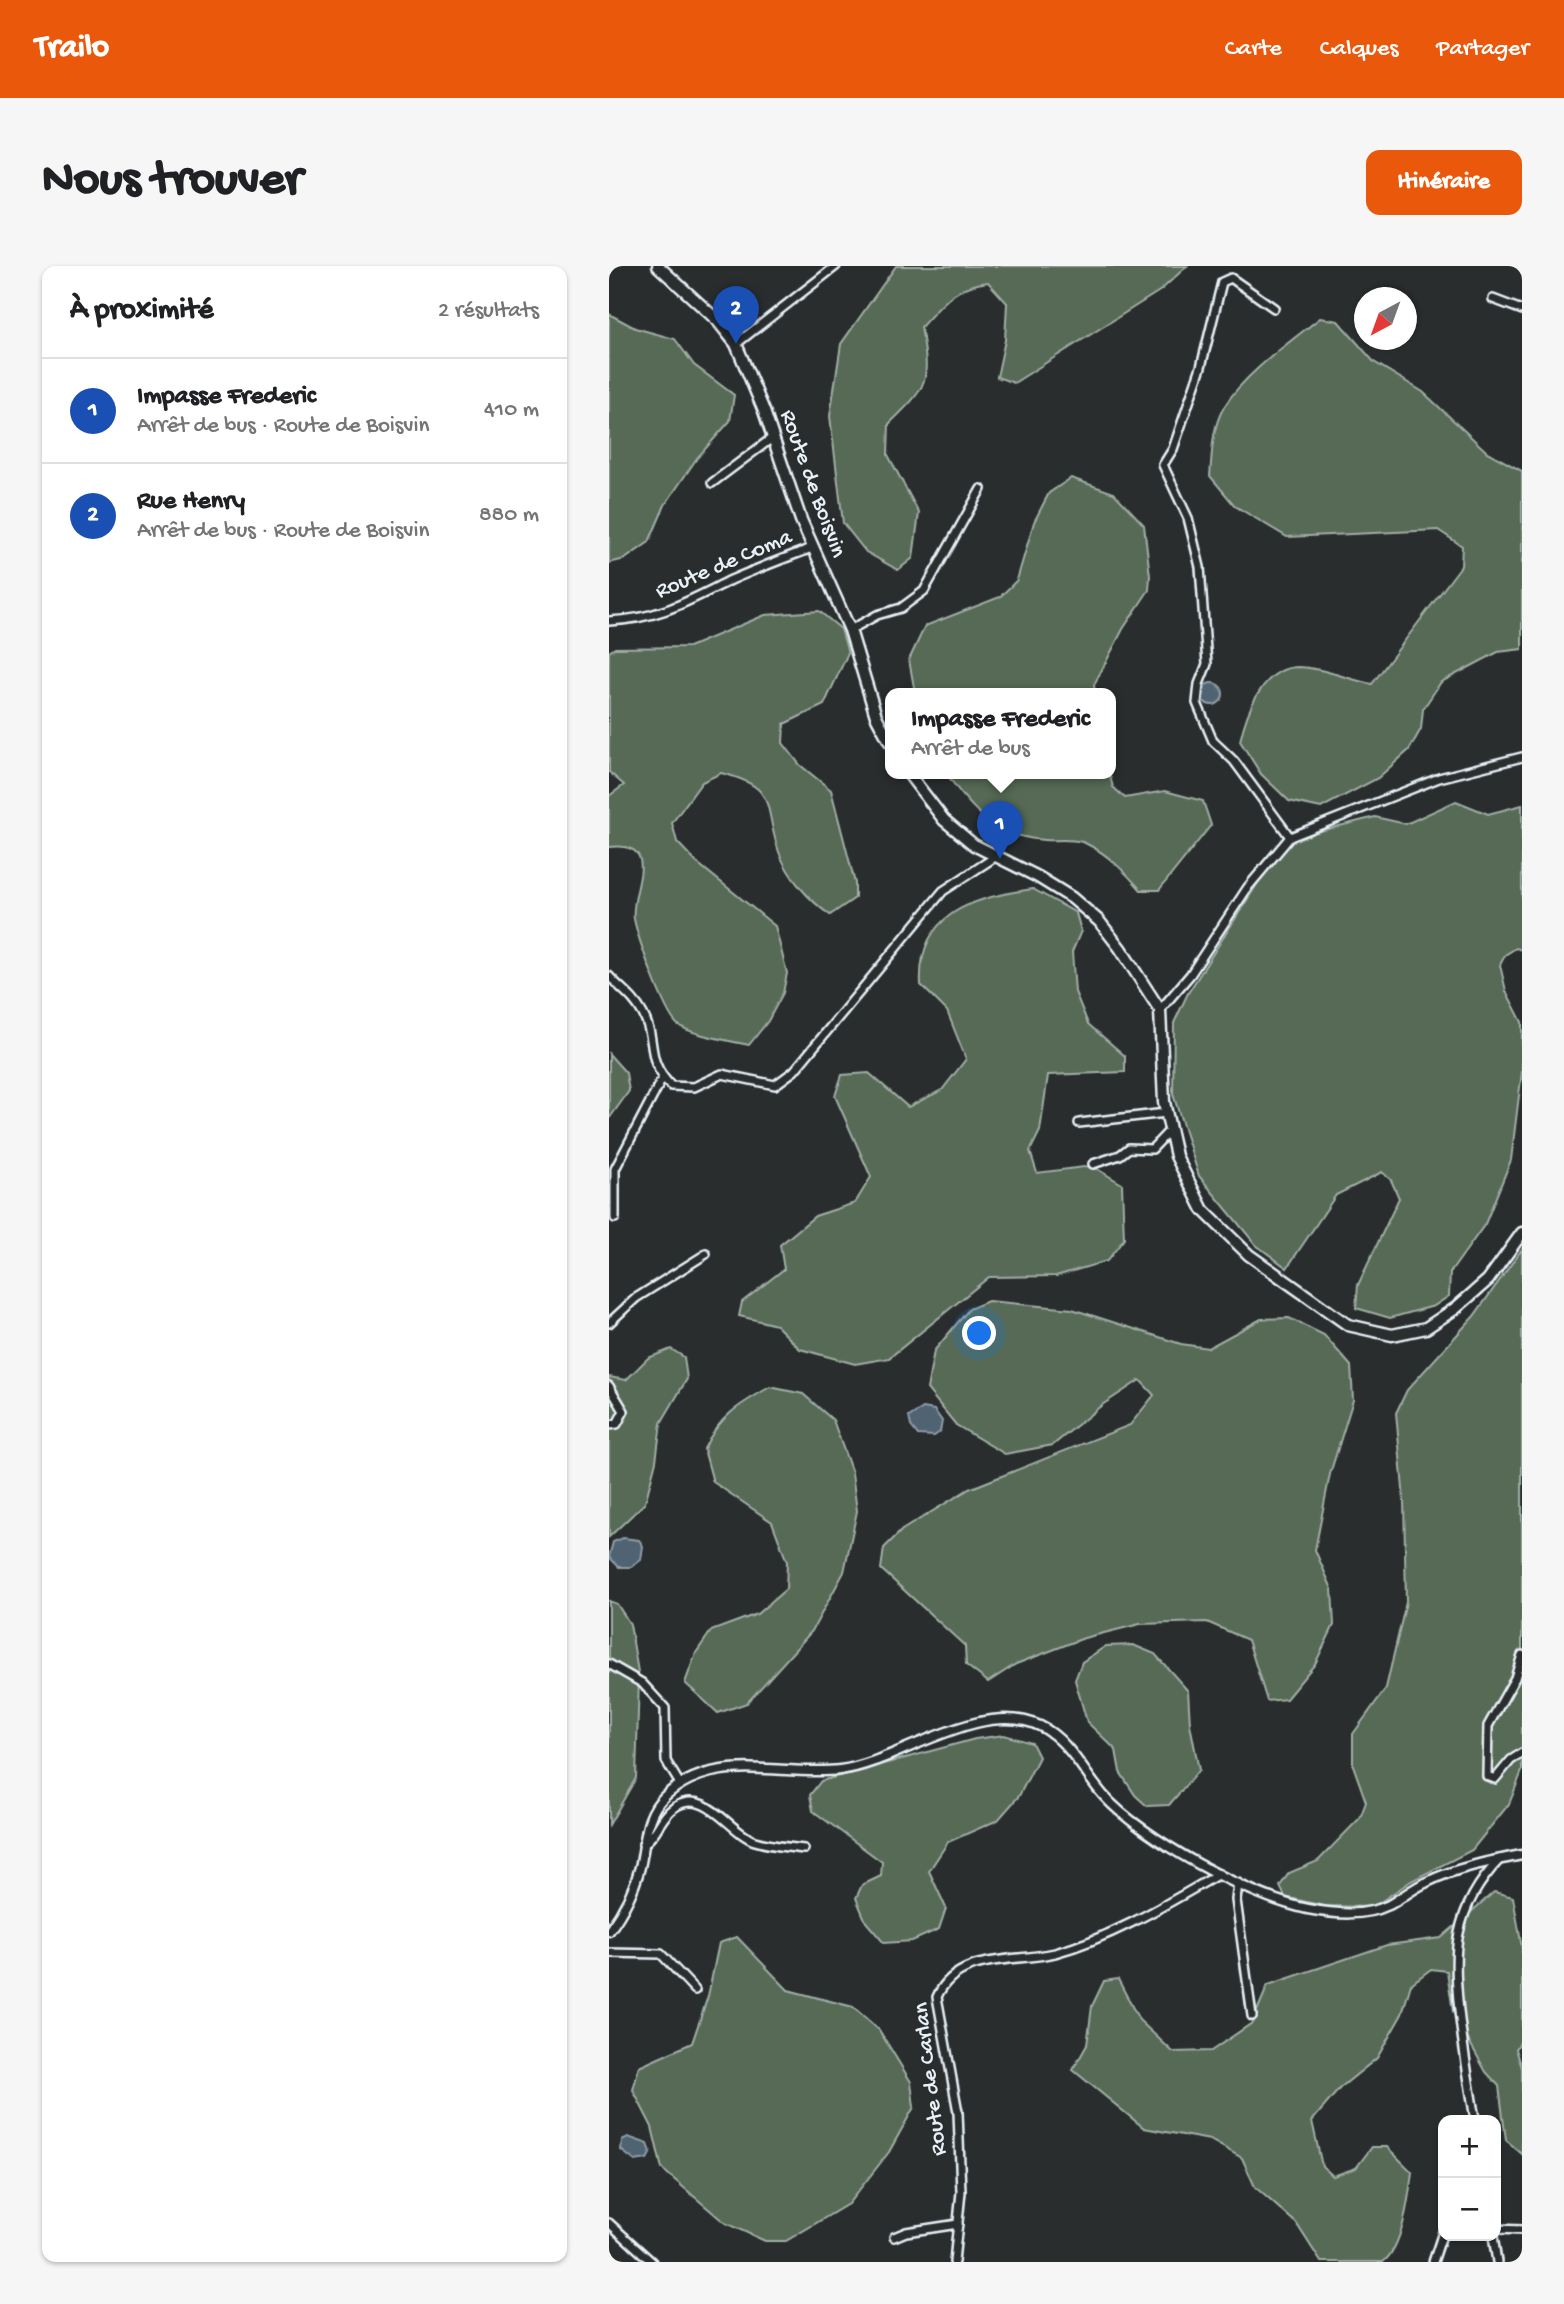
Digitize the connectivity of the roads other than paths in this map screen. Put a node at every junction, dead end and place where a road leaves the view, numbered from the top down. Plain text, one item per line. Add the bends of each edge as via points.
1 (658, 266) edge
2 (836, 266) edge
3 (1493, 299) dead end
4 (1274, 308) dead end
5 (1522, 310) edge
6 (736, 344) junction
7 (772, 438) junction
8 (712, 483) dead end
9 (981, 489) dead end
10 (812, 548) junction
11 (609, 621) edge
12 (850, 630) junction
13 (885, 732) edge
14 (1522, 757) edge
15 (913, 779) edge
16 (1290, 837) junction
17 (995, 857) junction
18 (609, 976) edge
19 (1160, 1010) junction
20 (663, 1077) junction
21 (1166, 1112) junction
22 (1079, 1123) dead end
23 (1170, 1130) junction
24 (1093, 1164) dead end
25 (615, 1218) dead end
26 (1522, 1233) edge
27 (706, 1254) dead end
28 (609, 1323) edge
29 (609, 1386) edge
30 (609, 1425) edge
31 (1522, 1655) edge
32 (609, 1664) edge
33 (1522, 1753) edge
34 (680, 1784) junction
35 (643, 1844) junction
36 (804, 1849) dead end
37 (1522, 1855) edge
38 (1500, 1859) junction
39 (1219, 1874) junction
40 (1238, 1883) junction
41 (609, 1931) edge
42 (609, 1953) edge
43 (695, 1990) dead end
44 (1252, 2016) dead end
45 (1474, 2115) edge
46 (609, 2223) edge
47 (958, 2224) junction
48 (1501, 2229) edge
49 (1522, 2230) edge
50 (894, 2237) dead end
51 (1440, 2241) edge
52 (1494, 2241) edge
53 (652, 2262) edge
54 (954, 2262) edge
55 (1433, 2262) edge
56 (1497, 2262) edge

1 - 6 main road, Route de Boisvin via 717,320
2 - 6 street
3 - 5 street
4 - 16 street via 1231,278 1222,282 1201,367 1173,449 1163,465 1188,518 1200,567 1207,664 1196,704 1213,741 1234,761
6 - 7 main road, Route de Boisvin
7 - 8 street
7 - 10 main road, Route de Boisvin
9 - 12 street via 924,592 901,608
10 - 11 street, Route de Coma via 667,612
10 - 12 main road, Route de Boisvin
12 - 13 main road, Route de Boisvin
14 - 16 street via 1439,778
15 - 17 main road via 944,820
16 - 19 street via 1248,887 1190,975
17 - 19 main road via 1038,877 1099,920
17 - 20 street via 943,891 794,1071 775,1085 722,1074 694,1087 671,1086
18 - 20 street via 631,995 644,1016 656,1070
19 - 21 main road
20 - 25 street via 615,1169
21 - 22 street
21 - 23 main road
23 - 24 street via 1152,1149 1129,1148
23 - 26 main road via 1176,1156 1203,1210 1249,1255 1348,1325 1392,1335 1426,1328 1488,1280
27 - 28 street via 636,1298
29 - 30 street via 624,1411 617,1424
31 - 33 street via 1515,1678 1488,1726 1487,1776 1495,1779
32 - 34 street via 642,1683 665,1708 666,1761
34 - 35 street via 654,1809
34 - 39 street via 712,1772 753,1766 838,1770 978,1723 1022,1721 1039,1726 1066,1745 1103,1794 1131,1821
35 - 36 street via 654,1836 669,1811 692,1802 717,1812 755,1841
35 - 41 street via 633,1889
37 - 38 street
38 - 40 street via 1428,1881 1391,1904 1362,1914 1286,1904
38 - 45 street via 1471,1899 1457,1953
39 - 40 street
39 - 47 street, Route de Carlan via 1108,1933 1057,1952 966,1968 941,1987 937,1997 958,2112
40 - 44 street via 1236,1900
42 - 43 street via 661,1954
46 - 53 street
47 - 50 street
47 - 54 street, Route de Carlan
48 - 49 street
51 - 55 street
52 - 56 street

